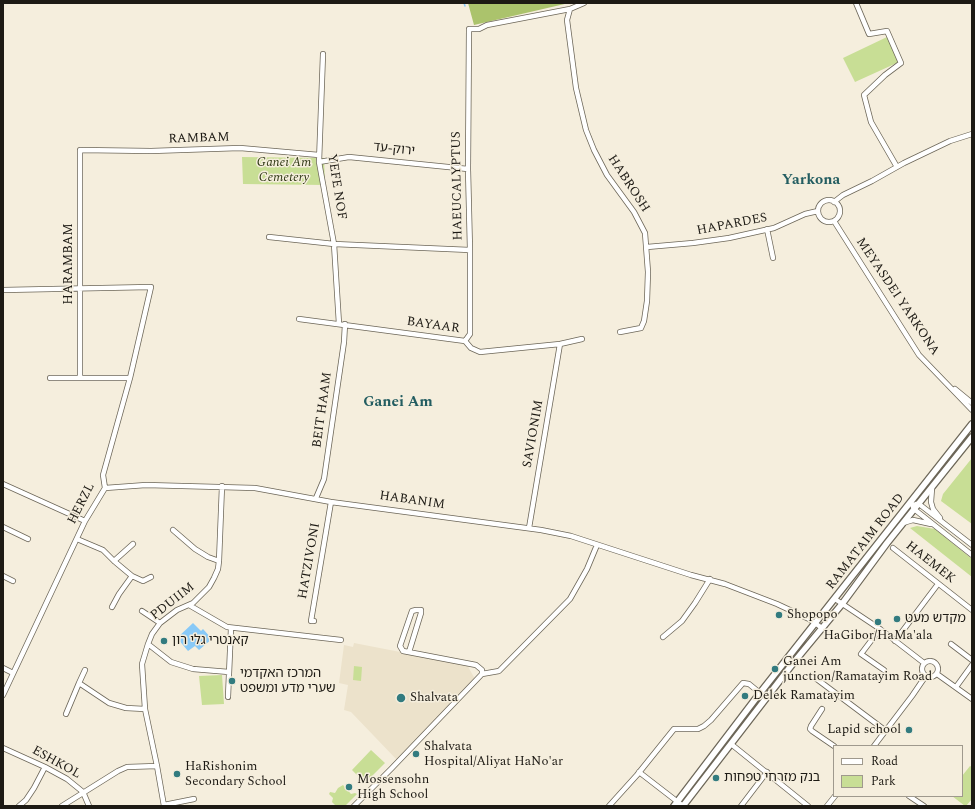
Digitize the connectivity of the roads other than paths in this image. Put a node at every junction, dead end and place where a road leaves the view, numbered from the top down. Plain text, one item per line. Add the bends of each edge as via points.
1 (584, 3) edge
2 (856, 3) edge
3 (570, 10) junction
4 (323, 54) dead end
5 (972, 134) edge
6 (80, 150) joint
7 (319, 155) junction
8 (319, 162) junction
9 (897, 167) junction
10 (468, 169) junction
11 (834, 202) junction
12 (818, 211) junction
13 (834, 221) junction
14 (766, 229) junction
15 (269, 237) dead end
16 (334, 244) junction
17 (646, 247) junction
18 (470, 250) junction
19 (772, 258) dead end
20 (80, 288) junction
21 (3, 290) edge
22 (299, 318) dead end
23 (339, 324) junction
24 (345, 324) junction
25 (620, 332) dead end
26 (582, 339) dead end
27 (465, 341) junction
28 (560, 344) junction
29 (50, 378) dead end
30 (80, 378) junction
31 (130, 378) junction
32 (945, 382) junction
33 (972, 403) edge
34 (972, 410) edge
35 (972, 424) edge
36 (972, 437) edge
37 (3, 485) edge
38 (222, 486) junction
39 (105, 488) junction
40 (932, 488) junction
41 (316, 498) junction
42 (331, 502) junction
43 (910, 502) junction
44 (919, 504) junction
45 (914, 510) junction
46 (85, 521) junction
47 (903, 523) junction
48 (943, 523) junction
49 (935, 526) junction
50 (3, 527) edge
51 (529, 528) junction
52 (173, 530) dead end
53 (28, 539) dead end
54 (77, 539) junction
55 (133, 544) dead end
56 (597, 545) junction
57 (972, 545) edge
58 (892, 548) dead end
59 (972, 555) edge
60 (114, 561) junction
61 (219, 561) junction
62 (3, 576) edge
63 (132, 576) junction
64 (151, 577) dead end
65 (710, 580) junction
66 (13, 581) dead end
67 (938, 584) junction
68 (835, 599) junction
69 (842, 604) junction
70 (189, 605) junction
71 (112, 607) dead end
72 (972, 610) edge
73 (142, 611) dead end
74 (314, 621) dead end
75 (816, 622) junction
76 (160, 623) junction
77 (230, 628) junction
78 (822, 628) junction
79 (880, 629) junction
80 (663, 637) dead end
81 (341, 640) dead end
82 (895, 641) junction
83 (148, 644) junction
84 (951, 644) dead end
85 (409, 652) junction
86 (972, 660) edge
87 (924, 663) junction
88 (972, 665) edge
89 (3, 668) edge
90 (85, 670) dead end
91 (884, 670) dead end
92 (229, 672) junction
93 (13, 673) junction
94 (482, 674) junction
95 (937, 674) junction
96 (925, 676) junction
97 (814, 677) dead end
98 (79, 683) junction
99 (956, 687) junction
100 (760, 693) junction
101 (3, 695) edge
102 (228, 697) dead end
103 (767, 697) junction
104 (972, 699) edge
105 (145, 709) junction
106 (822, 709) dead end
107 (66, 714) dead end
108 (886, 731) junction
109 (731, 744) junction
110 (833, 745) edge
111 (875, 745) edge
112 (3, 748) edge
113 (157, 766) junction
114 (45, 767) junction
115 (639, 772) junction
116 (767, 772) junction
117 (83, 792) junction
118 (834, 797) edge
119 (910, 797) edge
120 (194, 799) dead end
121 (678, 801) junction
122 (19, 806) edge
123 (62, 806) edge
124 (89, 806) edge
125 (164, 806) edge
126 (354, 806) edge
127 (609, 806) edge
128 (674, 806) edge
129 (683, 806) edge
130 (741, 806) edge
131 (808, 806) edge
132 (827, 806) edge
133 (924, 806) edge

1 - 3 street
2 - 9 street via 869,34 887,31 901,63 864,95 871,122
3 - 10 street, HAEUCALYPTUS via 487,25 479,29 468,29
3 - 17 street, HABROSH via 567,20 576,88 584,123 607,175 642,227
4 - 7 street, YEFE NOF
5 - 9 street via 950,141
6 - 7 street, RAMBAM via 240,148
6 - 20 street, HARAMBAM
7 - 8 street, YEFE NOF
8 - 10 street, ירוק-עד via 349,157
8 - 16 street, YEFE NOF
9 - 11 street
10 - 18 street, HAEUCALYPTUS
11 - 12 street via 822,203
11 - 13 street via 840,212
12 - 13 street via 823,220
12 - 14 street, HAPARDES
13 - 32 street, MEYASDEI YARKONA via 919,355
14 - 17 street, HAPARDES via 729,238
14 - 19 street
15 - 16 street
16 - 18 street
16 - 23 street, YEFE NOF
17 - 25 street, HABROSH via 648,272 644,321 641,328
18 - 27 street, HAEUCALYPTUS via 470,334
20 - 21 street
20 - 30 street, HARAMBAM
20 - 31 street, HERZL via 151,287
22 - 23 street, BAYAAR
23 - 24 street, BAYAAR
24 - 27 street, BAYAAR
24 - 41 street, BEIT HAAM via 324,479
26 - 28 street, BAYAAR
27 - 28 street, BAYAAR via 471,348 480,352
28 - 51 street, SAVIONIM
29 - 30 street
30 - 31 street
31 - 39 street, HERZL via 104,475
32 - 33 street, MEYASDEI YARKONA
32 - 34 street, MEYASDEI YARKONA
35 - 43 main road, RAMATAIM ROAD
36 - 40 main road, RAMATAIM ROAD
37 - 46 street
38 - 39 street, HABANIM via 146,485
38 - 41 street, HABANIM via 255,488
38 - 61 street, PDUIIM
39 - 46 street, HERZL
40 - 44 main road, RAMATAIM ROAD
40 - 48 street via 933,509
41 - 42 street, HABANIM
42 - 51 street, HABANIM
42 - 74 street, HATZIVONI via 311,621
43 - 44 street
43 - 45 street
43 - 68 main road, RAMATAIM ROAD
44 - 45 main road, RAMATAIM ROAD
44 - 48 street
45 - 47 main road, RAMATAIM ROAD
45 - 49 street
46 - 54 street, HERZL
47 - 49 street via 917,521
47 - 69 main road, RAMATAIM ROAD
48 - 57 street
49 - 59 street
50 - 53 street
51 - 56 street, HABANIM via 571,536
52 - 61 street via 195,549
54 - 60 street via 103,550
54 - 93 street, HERZL
55 - 60 street
56 - 65 street, HABANIM
56 - 94 street via 570,599 499,671
58 - 67 street, HAEMEK
60 - 63 street
61 - 70 street, PDUIIM via 209,587
62 - 66 street
63 - 64 street via 143,581
63 - 71 street
65 - 75 street, HABANIM via 777,604
65 - 80 street via 682,621
67 - 72 street, HAEMEK
67 - 82 street
68 - 69 street
68 - 75 main road, RAMATAIM ROAD
69 - 78 main road, RAMATAIM ROAD
69 - 79 street
70 - 76 street, PDUIIM via 176,610
70 - 77 street
73 - 76 street
75 - 78 street
75 - 100 main road, RAMATAIM ROAD
76 - 83 street, PDUIIM
77 - 81 street
77 - 92 street
78 - 103 main road, RAMATAIM ROAD
79 - 82 street
79 - 91 street via 862,654
82 - 87 street
83 - 92 street via 171,662 193,669
83 - 105 street, PDUIIM via 142,664
84 - 86 street
85 - 85 street via 421,614 421,610 412,611 400,646 402,651
85 - 94 street via 476,665 482,670
87 - 95 street via 931,661 936,664
87 - 96 street via 921,670
88 - 99 street
89 - 93 street
90 - 98 street
92 - 102 street
93 - 101 street, HERZL
94 - 126 street
95 - 96 street via 930,678
95 - 99 street
96 - 108 street
97 - 108 street
98 - 105 street via 109,703 126,708
98 - 107 street
99 - 104 street
100 - 103 street
100 - 115 street via 744,683 704,726 698,729 674,729
100 - 121 main road, RAMATAIM ROAD
103 - 109 main road, RAMATAIM ROAD
105 - 113 street, PDUIIM
106 - 110 street via 810,728
108 - 111 street
109 - 116 street
109 - 129 main road, RAMATAIM ROAD
112 - 114 street, ESHKOL
113 - 117 street via 122,769
113 - 125 street, PDUIIM
114 - 117 street, ESHKOL via 72,782
114 - 122 street via 34,788
115 - 121 street
115 - 127 street
116 - 130 street
116 - 131 street
117 - 123 street
117 - 124 street, ESHKOL
118 - 132 street
119 - 133 street
120 - 125 street
121 - 128 main road, RAMATAIM ROAD
121 - 129 street

